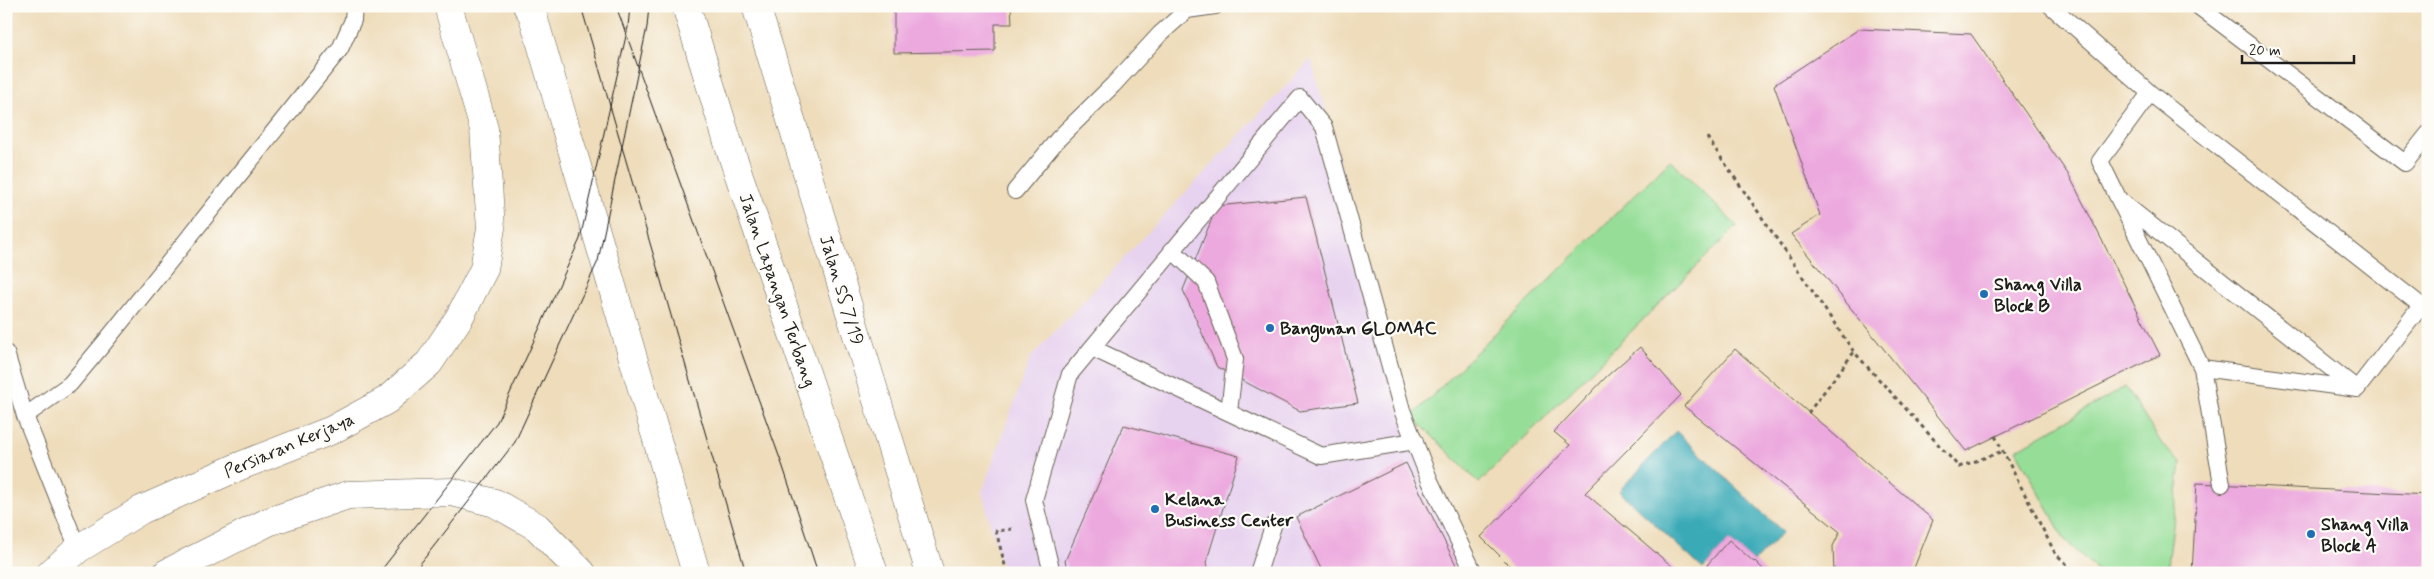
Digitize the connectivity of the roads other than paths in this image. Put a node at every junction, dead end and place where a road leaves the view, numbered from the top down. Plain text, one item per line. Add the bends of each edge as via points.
1 (354, 6) edge
2 (448, 6) edge
3 (686, 6) edge
4 (756, 6) edge
5 (1215, 6) edge
6 (2051, 6) edge
7 (2198, 6) edge
8 (530, 8) edge
9 (2150, 93) junction
10 (2428, 134) edge
11 (1015, 191) dead end
12 (2118, 198) junction
13 (1172, 250) junction
14 (2425, 309) edge
15 (1092, 348) junction
16 (6, 353) edge
17 (2202, 368) junction
18 (2357, 389) junction
19 (1229, 412) junction
20 (25, 416) junction
21 (1415, 441) junction
22 (2222, 484) dead end
23 (1273, 526) dead end
24 (78, 549) junction
25 (51, 573) edge
26 (167, 573) edge
27 (582, 573) edge
28 (696, 573) edge
29 (874, 573) edge
30 (930, 573) edge
31 (1052, 573) edge
32 (1258, 573) edge
33 (1474, 573) edge

1 - 20 lane via 353,20 340,49 112,334 70,384
2 - 24 main road, Persiaran Kerjaya via 484,129 491,228 484,269 459,318 429,363 387,400 332,430 141,510
3 - 29 main road, Jalan Lapangan Terbang via 733,157
4 - 30 main road, Jalan SS 7/19
5 - 11 lane via 1187,10 1160,34 1058,140
6 - 9 lane
7 - 10 lane via 2405,163
8 - 28 main road
9 - 12 lane via 2100,161
9 - 14 lane
12 - 17 lane
12 - 18 lane
13 - 15 lane
13 - 19 lane via 1206,282 1235,359
13 - 21 lane via 1300,98 1324,127 1402,410
14 - 18 lane
15 - 19 lane
15 - 31 lane via 1070,374 1034,500
16 - 20 lane
17 - 18 lane
17 - 22 lane
19 - 21 lane via 1321,456
20 - 24 lane
21 - 33 lane via 1430,482
23 - 32 lane
24 - 25 main road, Persiaran Kerjaya
26 - 27 main road via 268,522 348,495 452,492 496,503 537,527

